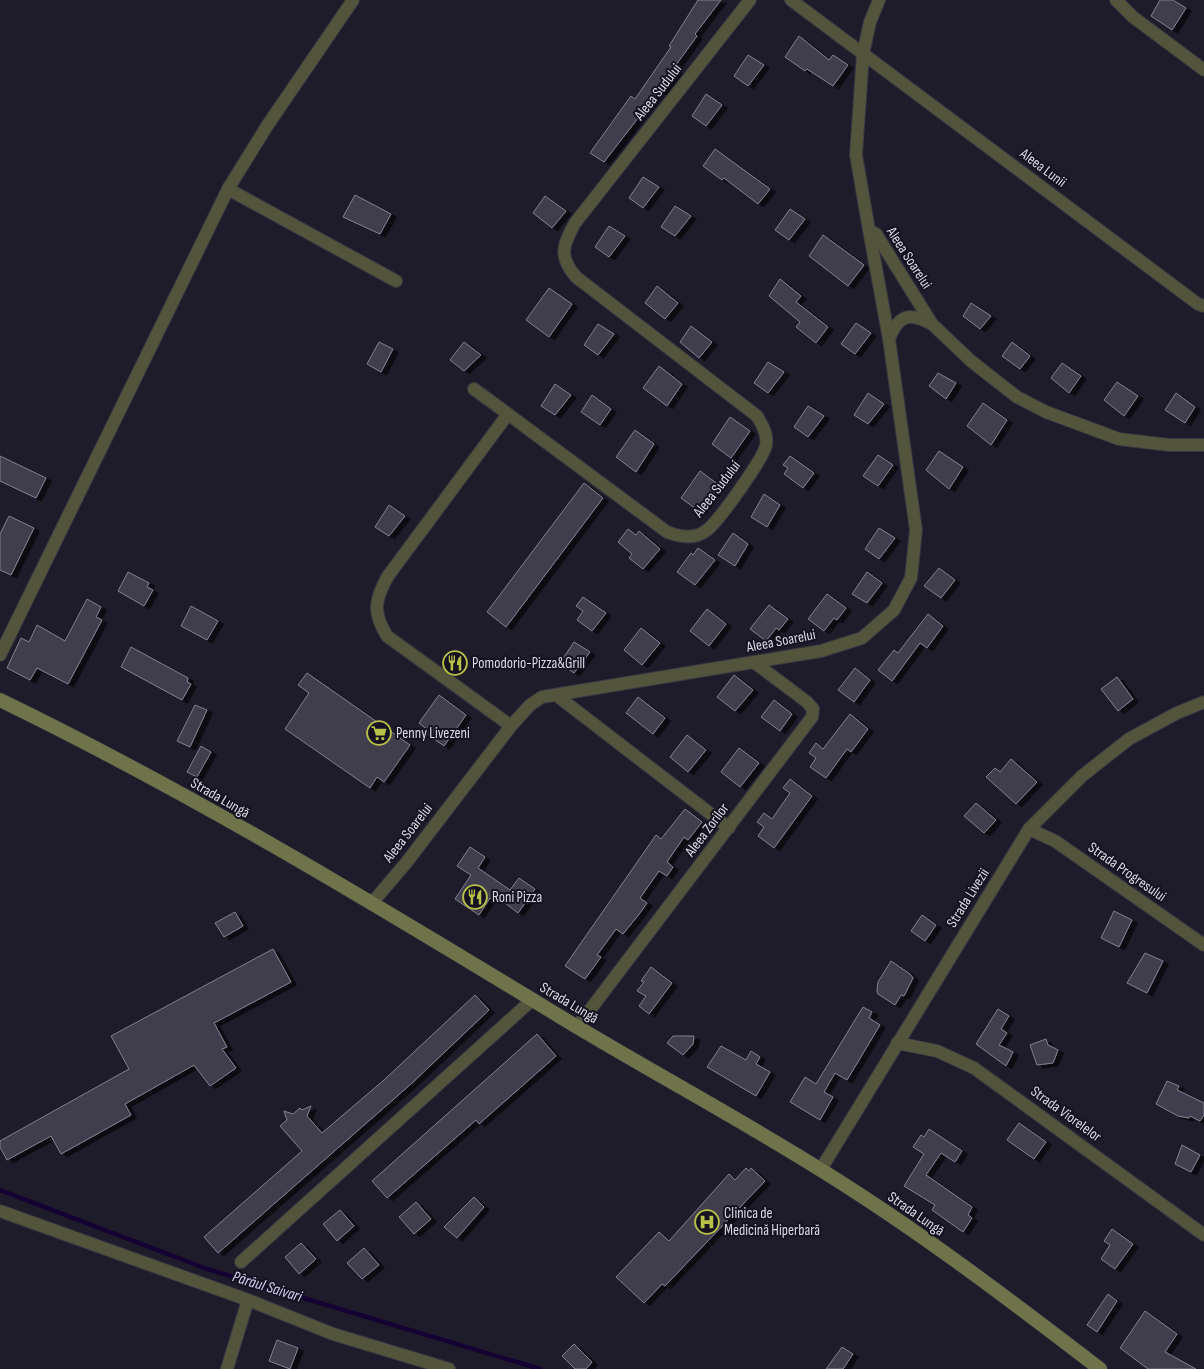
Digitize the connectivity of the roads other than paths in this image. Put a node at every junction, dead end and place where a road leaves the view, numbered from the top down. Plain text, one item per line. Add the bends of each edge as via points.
1 (353, 0) edge
2 (750, 0) edge
3 (791, 0) edge
4 (879, 0) edge
5 (1116, 0) edge
6 (863, 54) junction
7 (1204, 70) edge
8 (228, 189) junction
9 (869, 230) junction
10 (396, 281) dead end
11 (1204, 306) edge
12 (932, 324) junction
13 (889, 339) junction
14 (474, 389) dead end
15 (508, 414) junction
16 (1204, 445) edge
17 (0, 655) edge
18 (755, 663) junction
19 (556, 695) junction
20 (0, 700) edge
21 (1204, 702) edge
22 (511, 726) junction
23 (729, 828) junction
24 (1029, 829) junction
25 (372, 903) junction
26 (1204, 945) edge
27 (532, 1000) junction
28 (577, 1027) junction
29 (897, 1043) junction
30 (821, 1169) junction
31 (0, 1211) edge
32 (1204, 1235) edge
33 (241, 1262) dead end
34 (248, 1300) junction
35 (228, 1369) edge
36 (448, 1369) edge
37 (1100, 1369) edge

1 - 8 street
2 - 15 street, Aleea Sudului via 575,223 564,246 567,267 576,277 756,416 766,436 763,456 707,530 692,536 677,536 667,532
3 - 6 street
4 - 6 street, Aleea Soarelui
5 - 7 street via 1133,17
6 - 9 street, Aleea Soarelui via 856,155
6 - 11 street, Aleea Lunii
8 - 10 street
8 - 17 street
9 - 12 street, Aleea Soarelui via 876,234
9 - 13 street, Aleea Soarelui
12 - 13 street via 918,316 906,317 895,325
12 - 16 street, Aleea Soarelui via 950,343 1017,397 1046,412 1119,439 1169,446
13 - 18 street, Aleea Soarelui via 916,530 911,578 894,610 862,638 821,651
14 - 15 street, Aleea Sudului
15 - 22 street via 388,576 376,614 387,636 397,646
18 - 19 street, Aleea Soarelui
18 - 23 street, Aleea Zorilor via 807,702 813,709 812,717
19 - 22 street, Aleea Soarelui via 530,705
19 - 23 street
20 - 25 main road, Strada Lungă via 102,749
21 - 24 street, Strada Livezii via 1129,739 1082,776
22 - 25 street, Aleea Soarelui via 406,864
23 - 28 street, Aleea Zorilor
24 - 26 street, Strada Progresului via 1055,841
24 - 29 street, Strada Livezii
25 - 27 main road, Strada Lungă
27 - 28 main road, Strada Lungă
27 - 33 street
28 - 30 main road, Strada Lungă
29 - 30 street, Strada Livezii
29 - 32 street, Strada Viorelelor via 937,1051 974,1068
30 - 37 main road, Strada Lungă via 1008,1298
31 - 34 street
34 - 35 street
34 - 36 street via 333,1334

